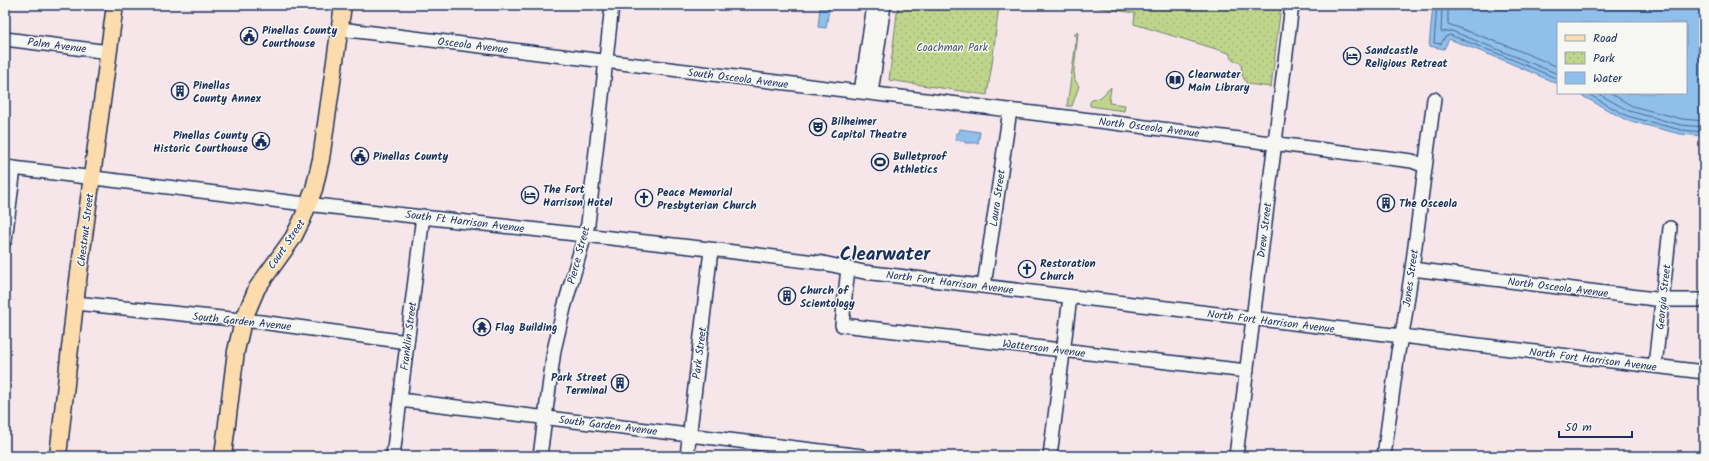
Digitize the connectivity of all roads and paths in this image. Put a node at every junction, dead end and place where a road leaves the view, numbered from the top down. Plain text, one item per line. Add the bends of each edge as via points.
1 (115, 5) edge
2 (343, 5) edge
3 (612, 5) edge
4 (874, 5) edge
5 (884, 5) edge
6 (1292, 5) edge
7 (340, 29) junction
8 (5, 39) edge
9 (109, 52) junction
10 (606, 61) junction
11 (866, 93) junction
12 (1434, 99) dead end
13 (1010, 110) junction
14 (1275, 143) junction
15 (1425, 166) junction
16 (10, 168) edge
17 (91, 178) junction
18 (309, 204) junction
19 (423, 216) junction
20 (1670, 228) dead end
21 (586, 235) junction
22 (5, 240) edge
23 (711, 250) junction
24 (844, 267) junction
25 (1412, 269) junction
26 (984, 286) junction
27 (1070, 297) junction
28 (1663, 300) junction
29 (1704, 300) edge
30 (75, 303) junction
31 (1253, 318) junction
32 (243, 321) junction
33 (1401, 336) junction
34 (407, 342) junction
35 (1063, 350) junction
36 (1655, 366) junction
37 (1247, 371) junction
38 (1704, 372) edge
39 (400, 400) junction
40 (544, 417) junction
41 (689, 435) junction
42 (821, 454) edge
43 (58, 456) edge
44 (223, 456) edge
45 (393, 456) edge
46 (540, 456) edge
47 (686, 456) edge
48 (862, 456) edge
49 (1050, 456) edge
50 (1236, 456) edge
51 (1384, 456) edge

1 - 9 main road, Chestnut Street
2 - 7 main road, Court Street
3 - 10 street, Pierce Street
4 - 11 street
5 - 11 street
6 - 14 street, Drew Street
7 - 10 street, Osceola Avenue
7 - 18 main road, Court Street via 320,159
8 - 9 street, Palm Avenue
9 - 17 main road, Chestnut Street
10 - 11 street, South Osceola Avenue
10 - 21 street, Pierce Street
11 - 13 street, North Osceola Avenue
12 - 15 street, Jones Street
13 - 14 street, North Osceola Avenue
13 - 26 street, Laura Street
14 - 15 street, North Osceola Avenue via 1412,161
14 - 31 street, Drew Street
15 - 25 street, Jones Street
16 - 17 street, South Ft Harrison Avenue
16 - 22 street
17 - 18 street, South Ft Harrison Avenue
17 - 30 main road, Chestnut Street
18 - 19 street, South Ft Harrison Avenue
18 - 32 main road, Court Street via 293,238 257,288
19 - 21 street, South Ft Harrison Avenue
19 - 34 street, Franklin Street
20 - 28 street, Georgia Street
21 - 23 street, South Ft Harrison Avenue
21 - 40 street, Pierce Street via 559,326
23 - 24 street, South Ft Harrison Avenue
23 - 41 street, Park Street
24 - 26 street, North Fort Harrison Avenue
24 - 35 street, Watterson Avenue via 842,325
25 - 28 street, North Osceola Avenue
25 - 33 street, Jones Street
26 - 27 street, North Fort Harrison Avenue
27 - 31 street, North Fort Harrison Avenue
27 - 35 street
28 - 29 street, North Osceola Avenue
28 - 36 street, Georgia Street
30 - 32 street, South Garden Avenue
30 - 43 main road, Chestnut Street
31 - 33 street, North Fort Harrison Avenue
31 - 37 street, Drew Street
32 - 34 street, South Garden Avenue
32 - 44 main road, Court Street via 236,351
33 - 36 street, North Fort Harrison Avenue
33 - 51 street, Jones Street
34 - 39 street, Franklin Street
35 - 37 street, Watterson Avenue
35 - 49 street
36 - 38 street, North Fort Harrison Avenue
37 - 50 street, Drew Street
39 - 40 street, South Garden Avenue
39 - 45 street, Franklin Street
40 - 41 street, South Garden Avenue
40 - 46 street, Pierce Street
41 - 42 street, South Garden Avenue
41 - 47 street, Park Street
42 - 48 street, South Garden Avenue

